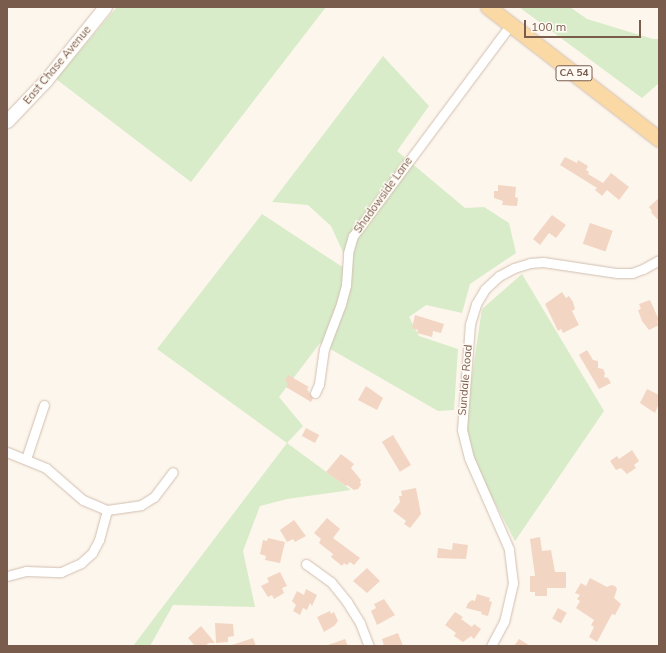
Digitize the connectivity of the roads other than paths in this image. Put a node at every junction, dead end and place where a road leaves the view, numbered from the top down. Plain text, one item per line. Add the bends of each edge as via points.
1 (105, 7) edge
2 (488, 7) edge
3 (511, 24) junction
4 (7, 121) edge
5 (659, 139) edge
6 (659, 260) edge
7 (315, 393) dead end
8 (44, 405) dead end
9 (7, 452) edge
10 (26, 459) junction
11 (173, 472) dead end
12 (106, 510) junction
13 (306, 564) dead end
14 (7, 576) edge
15 (369, 646) edge
16 (491, 646) edge

1 - 4 main road, East Chase Avenue via 54,72
2 - 3 main road, CA 54
3 - 5 main road, CA 54
3 - 7 street, Shadowside Lane via 353,236 348,254 346,285 324,348 319,384
6 - 16 street, Sundale Road via 632,273 543,262 530,263 499,276 485,289 476,304 470,324 462,430 470,458 509,549 513,583 504,622
8 - 10 street
9 - 10 street
10 - 12 street via 46,468 83,500
11 - 12 street via 154,497 140,505
12 - 14 street via 99,540 92,553 82,563 61,572 26,571
13 - 15 street via 330,582 346,602 360,623

